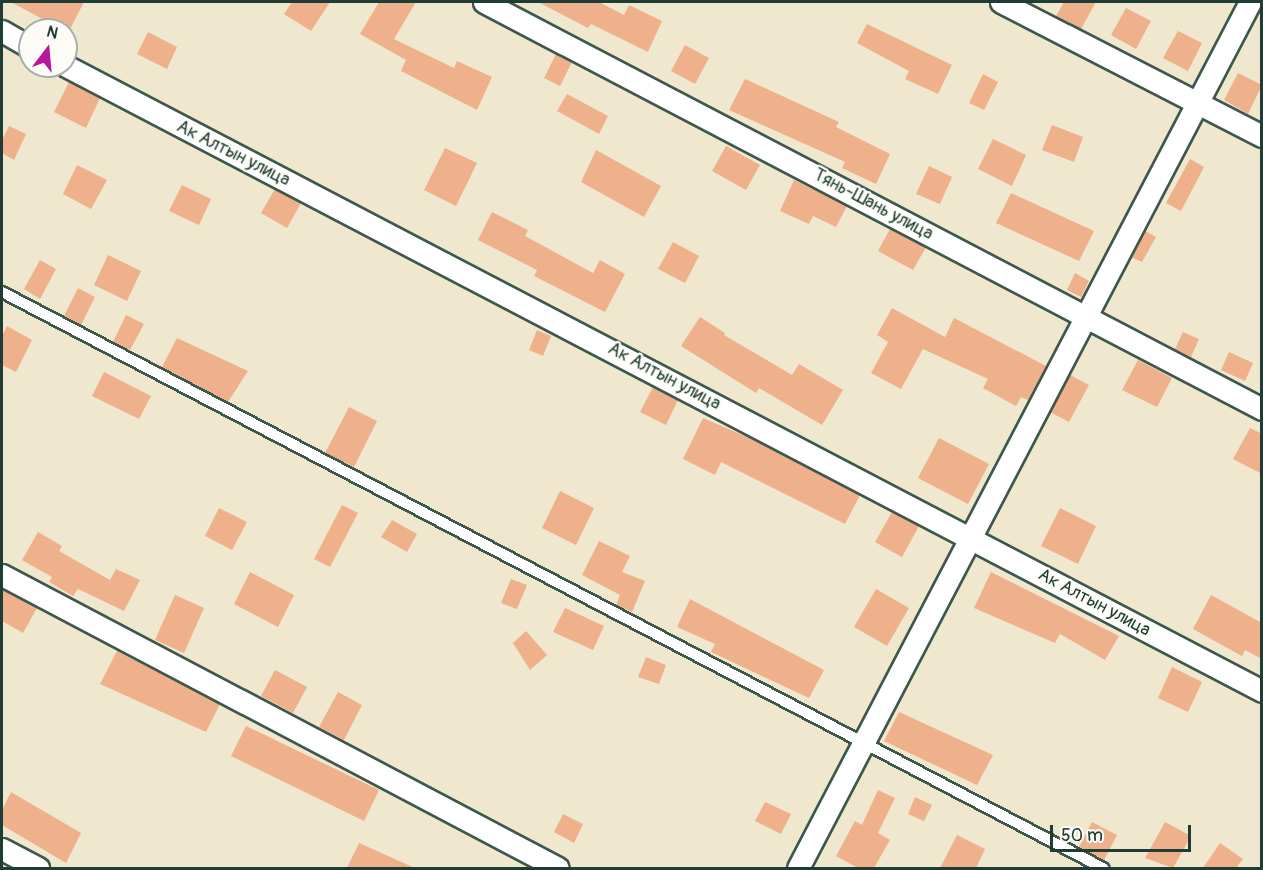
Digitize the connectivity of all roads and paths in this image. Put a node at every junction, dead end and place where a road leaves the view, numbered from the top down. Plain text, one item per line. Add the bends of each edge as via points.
1 (484, 2) edge
2 (1001, 2) edge
3 (1250, 2) edge
4 (2, 31) edge
5 (18, 40) edge
6 (78, 72) edge
7 (1197, 102) junction
8 (1262, 136) edge
9 (2, 292) edge
10 (1084, 317) junction
11 (1262, 409) edge
12 (968, 537) junction
13 (2, 576) edge
14 (1262, 691) edge
15 (863, 742) junction
16 (2, 849) edge
17 (38, 868) edge
18 (558, 868) edge
19 (798, 868) edge
20 (1103, 868) edge

1 - 10 street, Тянь-Шань улица
2 - 7 street
3 - 7 street
4 - 5 street
6 - 12 street, Ак Алтын улица
7 - 8 street
7 - 10 street
9 - 15 lane
10 - 11 street, Тянь-Шань улица
10 - 12 street
12 - 14 street, Ак Алтын улица
12 - 15 street
13 - 18 street
15 - 19 street
15 - 20 lane
16 - 17 street

